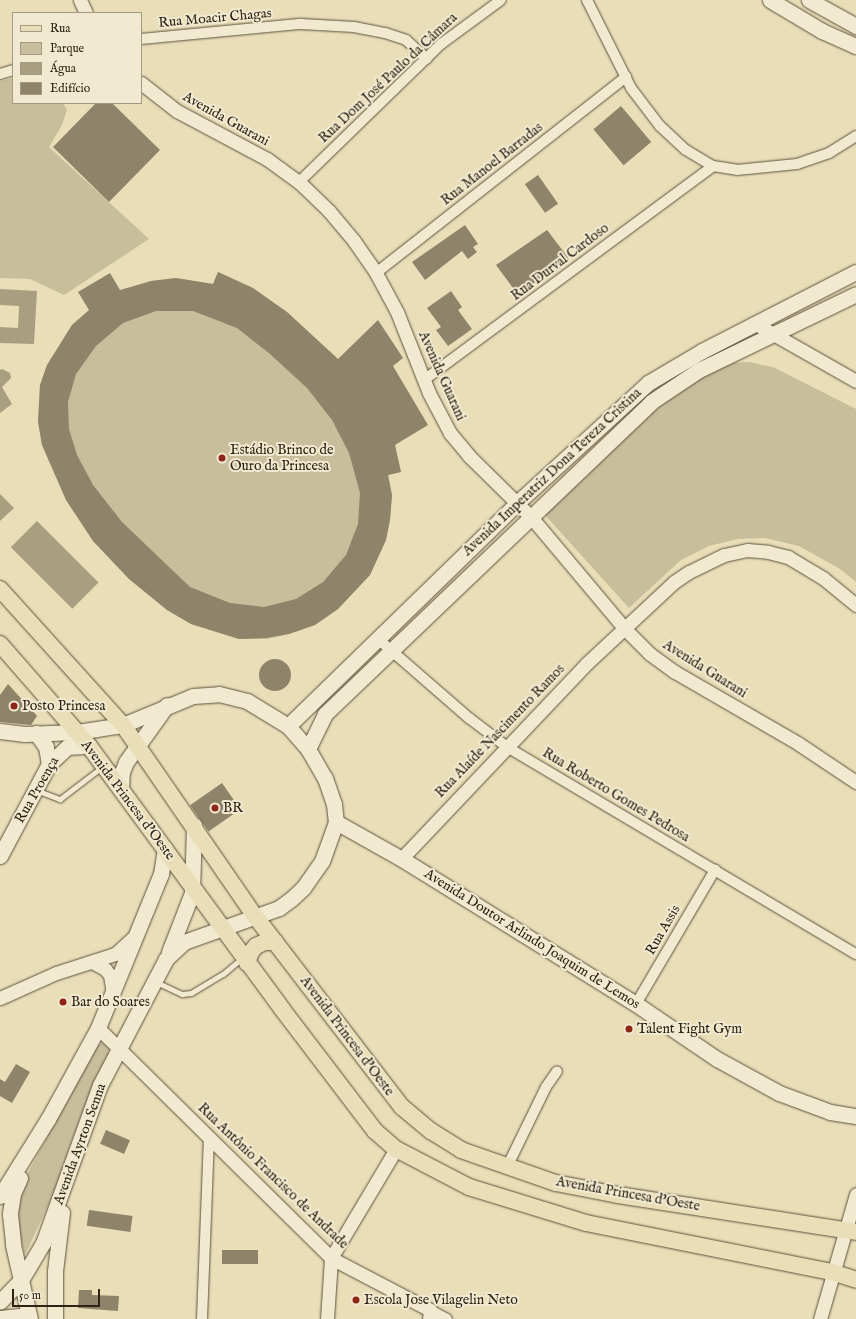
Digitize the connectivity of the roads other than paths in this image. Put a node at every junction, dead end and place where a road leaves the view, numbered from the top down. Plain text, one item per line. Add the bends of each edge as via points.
1 (80, 0) edge
2 (501, 0) edge
3 (587, 0) edge
4 (770, 0) edge
5 (809, 0) edge
6 (86, 12) edge
7 (856, 26) edge
8 (142, 39) edge
9 (856, 46) edge
10 (426, 58) junction
11 (12, 70) edge
12 (0, 74) edge
13 (626, 77) junction
14 (142, 84) edge
15 (856, 136) edge
16 (713, 166) junction
17 (299, 182) junction
18 (856, 272) edge
19 (376, 273) junction
20 (856, 294) edge
21 (756, 324) junction
22 (772, 336) junction
23 (424, 380) junction
24 (856, 381) edge
25 (517, 503) junction
26 (531, 517) junction
27 (0, 589) edge
28 (856, 605) edge
29 (625, 629) junction
30 (378, 639) junction
31 (0, 644) edge
32 (392, 650) junction
33 (168, 705) junction
34 (123, 725) junction
35 (288, 726) junction
36 (0, 731) edge
37 (77, 732) junction
38 (36, 734) junction
39 (89, 746) junction
40 (139, 746) junction
41 (507, 747) junction
42 (308, 749) junction
43 (49, 764) junction
44 (104, 766) junction
45 (856, 782) edge
46 (120, 789) junction
47 (35, 790) junction
48 (336, 822) junction
49 (194, 825) junction
50 (165, 848) junction
51 (0, 856) edge
52 (402, 858) junction
53 (714, 870) junction
54 (193, 887) junction
55 (255, 916) junction
56 (222, 929) junction
57 (133, 938) junction
58 (275, 942) junction
59 (856, 954) edge
60 (166, 959) junction
61 (245, 960) junction
62 (92, 962) junction
63 (155, 981) junction
64 (113, 993) junction
65 (0, 998) edge
66 (636, 1004) junction
67 (98, 1028) junction
68 (120, 1049) junction
69 (557, 1071) dead end
70 (856, 1116) edge
71 (48, 1119) junction
72 (209, 1137) junction
73 (396, 1149) junction
74 (506, 1167) junction
75 (70, 1168) junction
76 (856, 1194) edge
77 (0, 1196) edge
78 (851, 1230) edge
79 (331, 1258) junction
80 (832, 1272) junction
81 (21, 1280) junction
82 (856, 1280) edge
83 (0, 1302) edge
84 (430, 1315) edge
85 (29, 1317) edge
86 (0, 1318) edge
87 (55, 1319) edge
88 (202, 1319) edge
89 (327, 1319) edge
90 (447, 1319) edge
91 (820, 1319) edge

1 - 6 street
2 - 10 street, Rua Dom José Paulo da Câmara
3 - 13 street
4 - 9 main road via 822,31
5 - 7 main road
8 - 10 street, Rua Moacir Chagas via 301,24 354,27 406,40
10 - 17 street, Rua Dom José Paulo da Câmara
11 - 12 street
13 - 16 street via 660,126 686,150
13 - 19 street, Rua Manoel Barradas
14 - 17 street, Avenida Guarani via 177,111 267,159
15 - 16 street via 829,153 797,164 737,170
16 - 23 street, Rua Durval Cardoso
17 - 19 street, Avenida Guarani via 354,241
18 - 21 main road, Avenida Imperatriz Dona Tereza Cristina
19 - 23 street, Avenida Guarani via 397,312
20 - 22 main road, Avenida Imperatriz Dona Tereza Cristina
21 - 22 street
21 - 25 main road, Avenida Imperatriz Dona Tereza Cristina via 686,359 648,383
22 - 24 street
22 - 26 main road, Avenida Imperatriz Dona Tereza Cristina via 680,380 651,402
23 - 25 street, Avenida Guarani via 450,433
25 - 26 street, Avenida Guarani
25 - 30 main road, Avenida Imperatriz Dona Tereza Cristina
26 - 29 street, Avenida Guarani
26 - 32 main road, Avenida Imperatriz Dona Tereza Cristina
27 - 34 main road, Avenida Princesa d'Oeste
28 - 29 street, Rua Alaíde Nascimento Ramos via 823,578 788,557 747,550 724,555 689,572 674,582
29 - 41 street, Rua Alaíde Nascimento Ramos via 586,664
29 - 45 street, Avenida Guarani via 650,654 675,672 799,744
30 - 32 street, Rua Roberto Gomes Pedrosa
30 - 35 main road, Avenida Imperatriz Dona Tereza Cristina
31 - 37 main road, Avenida Princesa d'Oeste
32 - 41 street, Rua Roberto Gomes Pedrosa via 469,718
32 - 42 main road, Avenida Imperatriz Dona Tereza Cristina via 325,714
33 - 34 main road
33 - 35 main road via 193,696 219,694 248,701
33 - 40 main road
34 - 37 main road
34 - 40 main road, Avenida Princesa d'Oeste
35 - 42 main road
36 - 38 main road
37 - 38 main road
37 - 39 main road, Avenida Princesa d'Oeste
38 - 43 main road via 46,747
39 - 43 main road, Rua Proença via 66,748
39 - 44 main road, Avenida Princesa d'Oeste
40 - 46 main road via 122,772
40 - 49 main road, Avenida Princesa d'Oeste
41 - 52 street, Rua Alaíde Nascimento Ramos
41 - 53 street, Rua Roberto Gomes Pedrosa
42 - 48 main road via 325,778 334,804
43 - 47 main road, Rua Proença
44 - 46 main road, Avenida Princesa d'Oeste
44 - 47 lane via 60,799
46 - 50 main road, Avenida Princesa d'Oeste
47 - 51 main road, Rua Proença
48 - 52 main road, Avenida Doutor Arlindo Joaquim de Lemos
48 - 55 main road, Avenida Ayrton Senna via 322,861 303,888 279,908
49 - 54 main road
49 - 55 main road, Avenida Princesa d'Oeste
50 - 54 main road, Avenida Princesa d'Oeste
50 - 57 main road via 161,874
52 - 66 main road, Avenida Doutor Arlindo Joaquim de Lemos
53 - 59 street, Rua Roberto Gomes Pedrosa
53 - 66 street, Rua Assis
54 - 56 main road, Avenida Princesa d'Oeste
54 - 60 main road via 189,905
55 - 56 main road, Avenida Ayrton Senna
55 - 58 main road, Avenida Princesa d'Oeste
56 - 60 main road, Avenida Ayrton Senna via 184,942
56 - 61 main road, Avenida Princesa d'Oeste
57 - 62 street via 115,954
57 - 64 main road
58 - 61 main road via 265,942 256,946
58 - 74 main road, Avenida Princesa d'Oeste via 402,1107 461,1150
60 - 63 main road, Avenida Ayrton Senna
61 - 63 lane via 191,993 182,994
61 - 73 main road, Avenida Princesa d'Oeste via 375,1131
62 - 64 street via 110,975
62 - 65 street via 56,973
63 - 68 main road, Avenida Ayrton Senna
64 - 67 main road
66 - 70 main road, Avenida Doutor Arlindo Joaquim de Lemos via 717,1059 779,1093 830,1112
67 - 68 street, Rua Antônio Francisco de Andrade
67 - 71 main road
68 - 72 street, Rua Antônio Francisco de Andrade
68 - 75 main road, Avenida Ayrton Senna via 100,1085
69 - 74 street via 546,1086
71 - 77 main road
71 - 81 main road via 17,1184 10,1205 13,1245
72 - 79 street, Rua Antônio Francisco de Andrade
72 - 88 street
73 - 79 street
73 - 80 main road, Avenida Princesa d'Oeste via 469,1187 586,1223
74 - 78 main road, Avenida Princesa d'Oeste via 556,1183 618,1195
75 - 81 main road, Avenida Ayrton Senna via 43,1242
75 - 87 main road via 60,1221 55,1271
76 - 78 street
78 - 80 street
79 - 84 street, Rua Antônio Francisco de Andrade
79 - 89 street
80 - 82 main road, Avenida Princesa d'Oeste
80 - 91 street
81 - 83 main road, Avenida Ayrton Senna
81 - 85 main road
84 - 90 street, Rua Antônio Francisco de Andrade
85 - 86 main road

